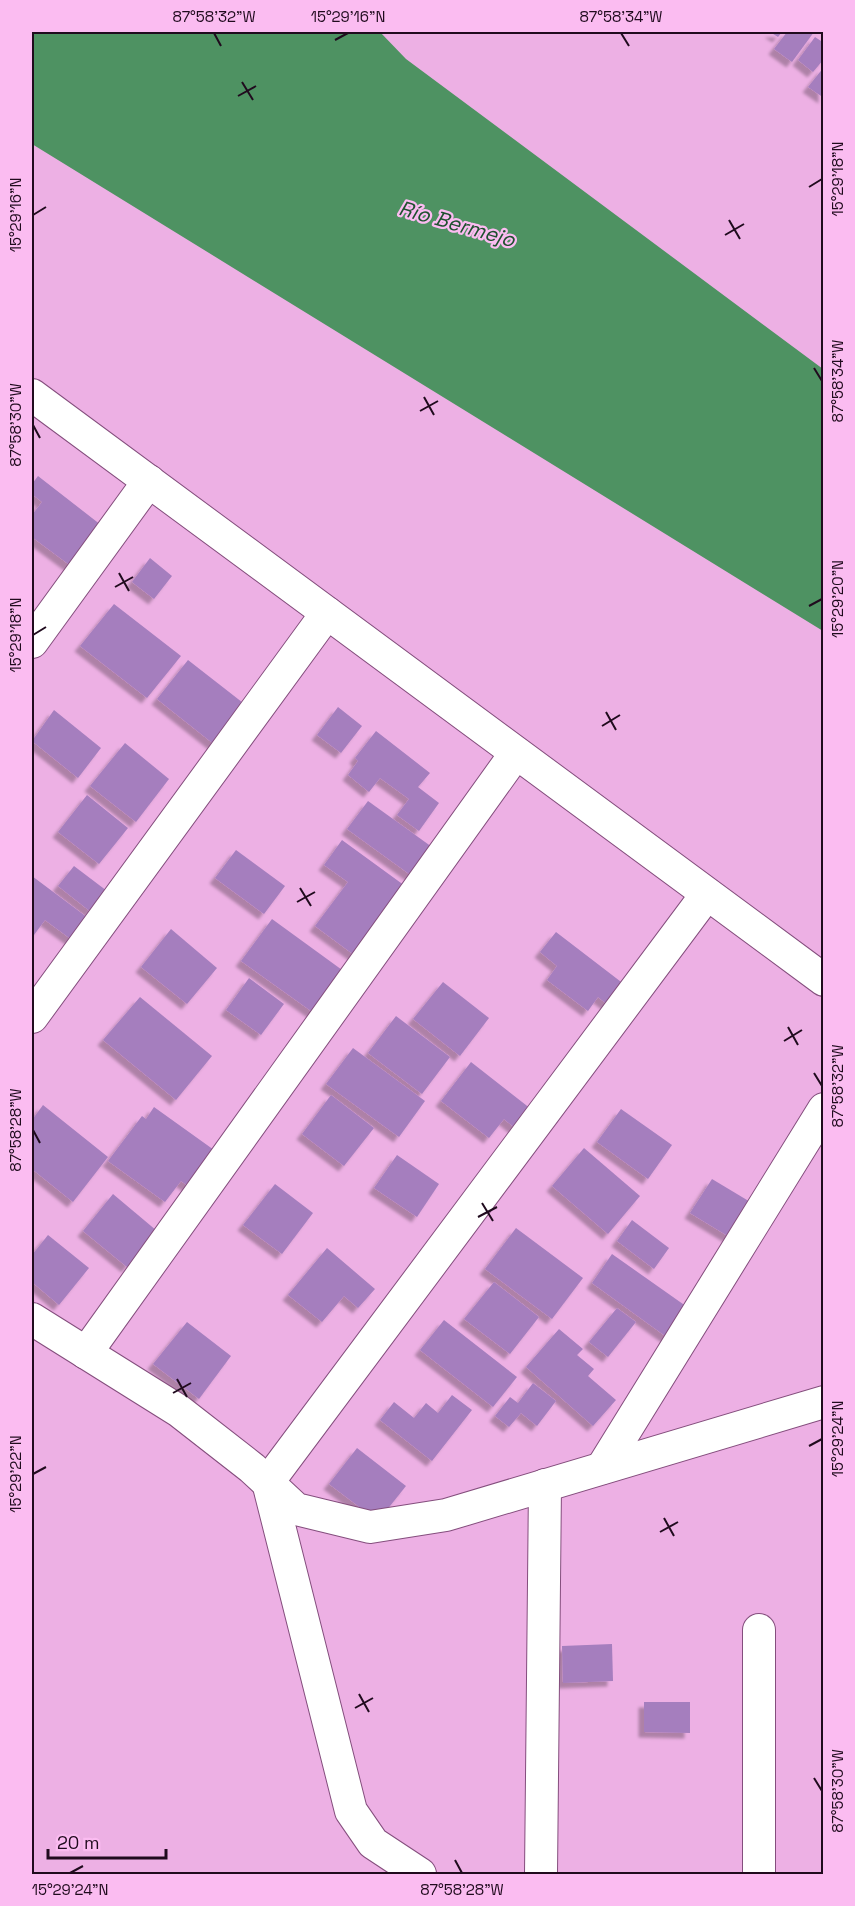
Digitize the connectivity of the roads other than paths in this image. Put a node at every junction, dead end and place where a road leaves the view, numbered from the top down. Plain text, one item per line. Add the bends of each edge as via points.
1 (32, 395) edge
2 (148, 482) junction
3 (327, 613) junction
4 (32, 642) edge
5 (516, 753) junction
6 (707, 894) junction
7 (824, 980) edge
8 (32, 1017) edge
9 (824, 1108) edge
10 (32, 1319) edge
11 (86, 1353) junction
12 (824, 1402) edge
13 (602, 1468) junction
14 (267, 1482) junction
15 (545, 1485) junction
16 (759, 1630) dead end
17 (420, 1875) edge
18 (541, 1875) edge
19 (759, 1875) edge

1 - 2 street
2 - 3 street
2 - 4 street
3 - 5 street
3 - 8 street
5 - 6 street
5 - 11 street
6 - 7 street
6 - 14 street
9 - 13 street
10 - 11 street
11 - 14 street via 179,1411
12 - 13 street
13 - 15 street
14 - 15 street via 296,1509 370,1527 446,1515
14 - 17 street via 351,1812 373,1843
15 - 18 street
16 - 19 street

